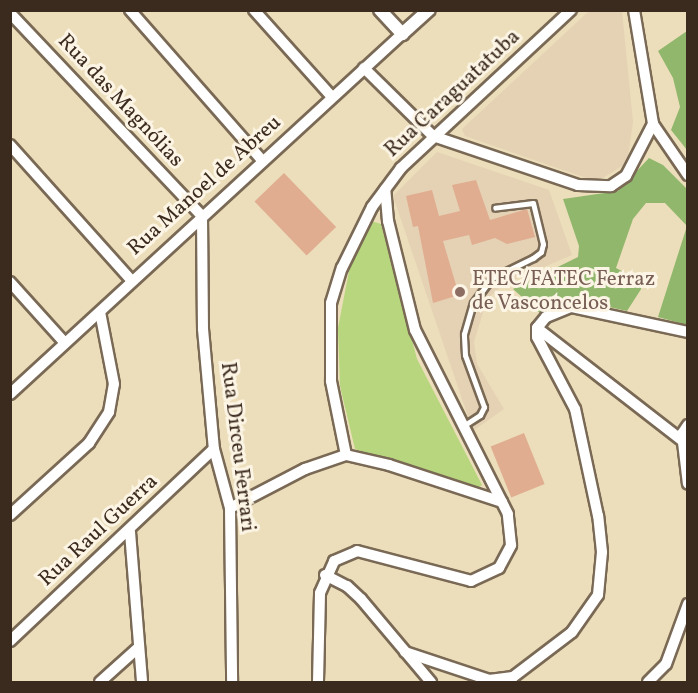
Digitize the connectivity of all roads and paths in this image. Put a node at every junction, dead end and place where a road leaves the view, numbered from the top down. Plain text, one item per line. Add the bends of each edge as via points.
1 (130, 10) edge
2 (254, 10) edge
3 (380, 10) edge
4 (429, 10) edge
5 (571, 10) edge
6 (634, 10) edge
7 (10, 13) edge
8 (402, 34) junction
9 (364, 68) junction
10 (332, 96) junction
11 (653, 124) junction
12 (433, 136) junction
13 (10, 145) edge
14 (262, 160) junction
15 (687, 175) edge
16 (385, 189) junction
17 (372, 207) junction
18 (495, 208) dead end
19 (202, 216) junction
20 (388, 221) junction
21 (131, 280) junction
22 (10, 282) edge
23 (100, 312) junction
24 (537, 328) junction
25 (687, 332) edge
26 (64, 342) junction
27 (10, 394) edge
28 (687, 424) edge
29 (462, 427) junction
30 (686, 443) edge
31 (214, 448) junction
32 (346, 456) junction
33 (687, 484) edge
34 (502, 502) junction
35 (230, 508) junction
36 (10, 515) edge
37 (130, 532) junction
38 (325, 575) junction
39 (687, 604) edge
40 (10, 641) edge
41 (139, 647) junction
42 (405, 652) junction
43 (421, 678) edge
44 (100, 682) edge
45 (142, 682) edge
46 (232, 682) edge
47 (312, 682) edge
48 (318, 682) edge
49 (430, 682) edge
50 (648, 682) edge

1 - 14 street
2 - 10 street
3 - 8 street
4 - 8 street, Rua Manoel de Abreu
5 - 12 street, Rua Caraguatatuba
6 - 11 street
7 - 19 street, Rua das Magnólias
8 - 9 street, Rua Manoel de Abreu
9 - 10 street, Rua Manoel de Abreu
9 - 12 street
10 - 14 street, Rua Manoel de Abreu
11 - 12 street via 626,176 611,186 596,188
11 - 15 street
12 - 16 street, Rua Caraguatatuba
13 - 21 street
14 - 19 street, Rua Manoel de Abreu
16 - 17 street, Rua Caraguatatuba
16 - 20 street
17 - 20 street
17 - 32 street, Rua Caraguatatuba via 342,268 331,303 331,381
18 - 29 lane via 533,203 543,244 541,252 533,258 492,278 473,303 464,334 465,355 484,406 480,415
19 - 21 street, Rua Manoel de Abreu
19 - 31 street, Rua Dirceu Ferrari via 202,303
20 - 29 street via 415,330
21 - 23 street, Rua Manoel de Abreu
22 - 26 street
23 - 26 street, Rua Manoel de Abreu
23 - 36 street via 114,384 109,412 89,443
24 - 25 street via 557,310 571,308
24 - 30 street
24 - 42 street via 537,340 575,409 598,516 602,552 598,595 572,632 513,678 489,680
26 - 27 street, Rua Manoel de Abreu
28 - 30 street via 682,434
29 - 34 street
30 - 33 street
31 - 35 street, Rua Dirceu Ferrari
31 - 37 street, Rua Raul Guerra
32 - 34 street via 389,465
32 - 35 street via 305,469
34 - 38 street via 512,528 511,545 499,568 483,578 457,580 357,551 334,561
35 - 46 street, Rua Dirceu Ferrari
37 - 40 street, Rua Raul Guerra
37 - 41 street
38 - 42 street via 347,586 361,599
38 - 48 street via 320,593
39 - 50 street via 666,664
41 - 44 street
41 - 45 street
42 - 43 street
43 - 49 street
47 - 48 street

